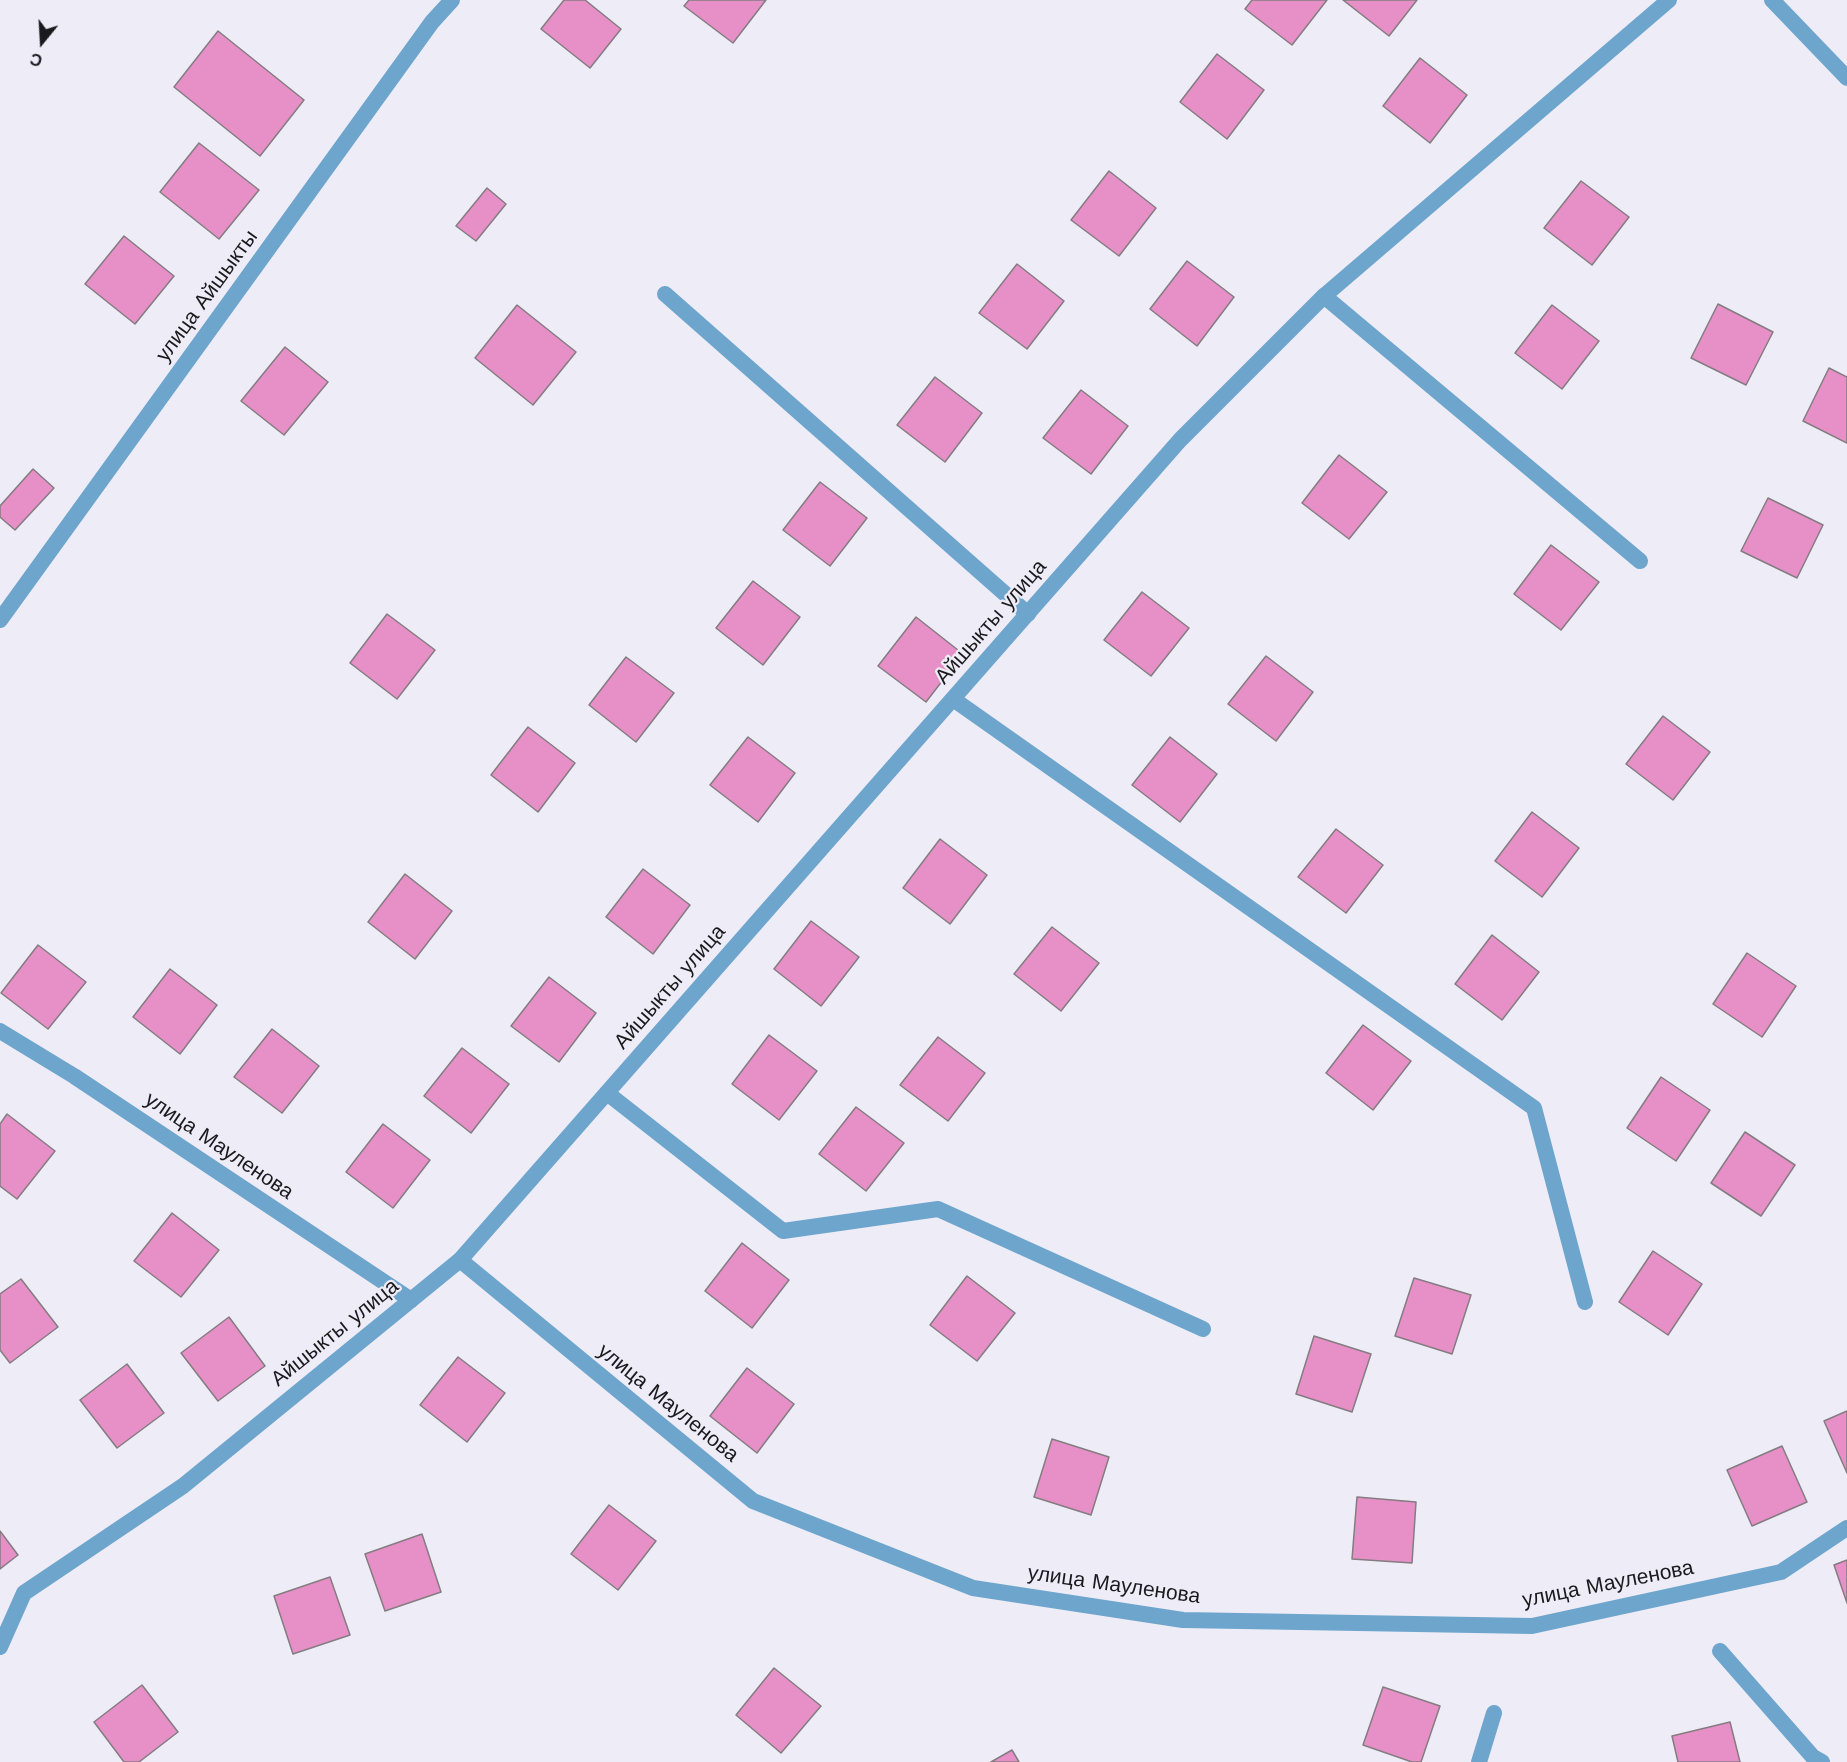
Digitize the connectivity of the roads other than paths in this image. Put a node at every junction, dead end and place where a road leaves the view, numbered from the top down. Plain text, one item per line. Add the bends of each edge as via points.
1 (452, 0) edge
2 (1670, 0) edge
3 (1772, 0) edge
4 (1847, 78) edge
5 (664, 294) dead end
6 (1324, 296) junction
7 (1640, 561) dead end
8 (1028, 614) junction
9 (0, 620) edge
10 (953, 699) junction
11 (0, 1032) edge
12 (607, 1093) junction
13 (460, 1260) junction
14 (411, 1300) junction
15 (1585, 1302) dead end
16 (1203, 1329) dead end
17 (1847, 1528) edge
18 (0, 1647) edge
19 (1720, 1651) dead end
20 (1494, 1713) dead end
21 (1479, 1762) edge
22 (1822, 1762) edge

1 - 9 street, улица Айшыкты via 432,22
2 - 6 street, Айшыкты улица
3 - 4 street
5 - 8 street
6 - 7 street
6 - 8 street, Айшыкты улица via 1180,440
8 - 10 street, Айшыкты улица
10 - 12 street, Айшыкты улица
10 - 15 street via 1534,1108
11 - 14 street, улица Мауленова via 84,1083
12 - 13 street, Айшыкты улица
12 - 16 street via 783,1231 938,1209
13 - 14 street, Айшыкты улица
13 - 17 street, улица Мауленова via 753,1502 973,1588 1183,1620 1532,1626 1781,1572
14 - 18 street, Айшыкты улица via 183,1486 24,1593
19 - 22 street via 1813,1757
20 - 21 street

